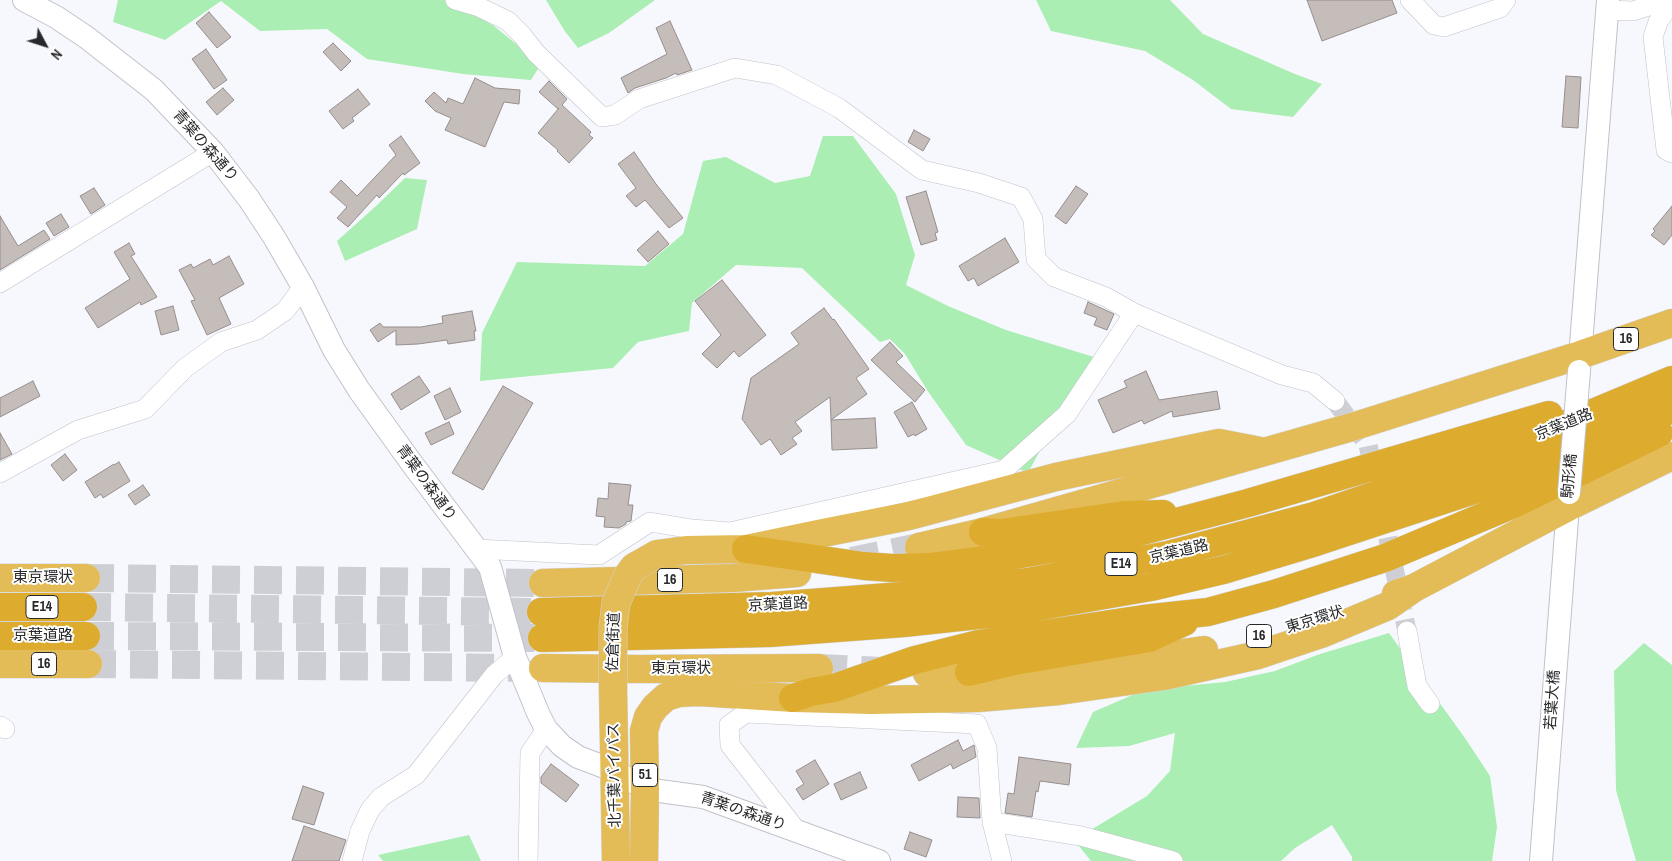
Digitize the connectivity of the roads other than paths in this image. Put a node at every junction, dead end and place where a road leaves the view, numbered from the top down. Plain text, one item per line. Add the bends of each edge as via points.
1 (24, 0) edge
2 (455, 0) edge
3 (1410, 0) edge
4 (1506, 0) edge
5 (1670, 0) edge
6 (1607, 5) edge
7 (213, 152) junction
8 (1672, 153) edge
9 (0, 283) edge
10 (303, 287) junction
11 (1134, 313) junction
12 (1672, 323) edge
13 (1580, 363) junction
14 (1672, 380) edge
15 (1627, 399) junction
16 (1335, 401) tunnel mouth
17 (1672, 408) edge
18 (1672, 426) edge
19 (1265, 452) junction
20 (1672, 456) edge
21 (0, 473) edge
22 (1568, 500) junction
23 (1209, 513) junction
24 (983, 532) junction
25 (1565, 540) joint
26 (919, 547) tunnel mouth
27 (476, 549) junction
28 (746, 549) junction
29 (797, 573) dead end
30 (0, 578) edge
31 (86, 578) tunnel mouth
32 (543, 583) tunnel mouth
33 (1414, 588) junction
34 (84, 607) tunnel mouth
35 (0, 608) edge
36 (1208, 612) junction
37 (1407, 631) tunnel mouth
38 (0, 636) edge
39 (86, 636) tunnel mouth
40 (515, 657) junction
41 (0, 664) edge
42 (88, 664) tunnel mouth
43 (543, 668) tunnel mouth
44 (819, 668) tunnel mouth
45 (969, 672) junction
46 (927, 673) dead end
47 (613, 688) joint
48 (793, 698) junction
49 (1430, 704) dead end
50 (546, 729) junction
51 (615, 771) junction
52 (645, 789) junction
53 (992, 822) junction
54 (796, 830) junction
55 (352, 861) edge
56 (528, 861) edge
57 (616, 861) edge
58 (644, 861) edge
59 (879, 861) edge
60 (1002, 861) edge
61 (1173, 861) edge
62 (1541, 861) edge

1 - 7 street, 青葉の森通り via 86,37 154,90
2 - 11 street via 508,21 602,117 615,116 639,100 735,68 777,75 839,108 922,170 1021,197 1033,219 1036,259 1054,277 1106,297
3 - 4 street via 1434,25 1444,27 1500,8
5 - 6 street via 1633,10
5 - 8 street via 1653,37 1666,150
6 - 13 street, 駒形橋
7 - 9 street
7 - 10 street, 青葉の森通り via 249,198
10 - 21 street via 285,311 257,330 221,342 185,368 144,409 78,430
10 - 27 street, 青葉の森通り via 334,350 359,390
11 - 16 street via 1282,374 1313,383
11 - 27 street via 1067,414 1004,470 730,532 650,522 599,555
12 - 13 highway, 16
13 - 19 highway, 16
13 - 22 street, 駒形橋, bridge
14 - 15 highway, 京葉道路 / E14
15 - 17 highway, 京葉道路 / E14 via 1488,457 1314,516 1149,559 1028,582 927,594 542,625 770,633 1008,612 1151,587 1223,570 1316,542 1483,486
15 - 23 highway via 1590,402
18 - 36 highway via 1516,503 1385,558
19 - 24 highway, 16
19 - 28 highway via 1219,443 1056,478 909,516
20 - 22 highway, 東京環状 / 16
22 - 25 street, 駒形橋
22 - 33 highway, 東京環状 / 16
23 - 24 highway via 1124,515 1001,533
23 - 28 highway via 1120,537 931,567 864,566
24 - 26 highway, 16
25 - 62 street, 若葉大橋
27 - 40 street, 青葉の森通り via 490,568
28 - 47 highway, 佐倉街道 / 51, bridge via 657,554 634,567 616,603
29 - 32 highway, 16
30 - 31 highway, 東京環状
33 - 45 highway, 東京環状 / 16 via 1290,628 1199,651 1040,674
33 - 48 highway via 1388,606 1321,634 1258,655 1164,676 1059,691 978,698
34 - 35 highway, 京葉道路 / E14
36 - 45 highway via 1149,638
36 - 48 highway via 978,644
37 - 49 street via 1417,686
38 - 39 highway, 京葉道路 / E14
40 - 50 street, 青葉の森通り
40 - 55 street via 494,675 416,775 381,796 360,831
41 - 42 highway, 16
43 - 44 highway, 東京環状
45 - 46 highway, 東京環状 / 16
47 - 51 highway, 北千葉バイパス / 51
48 - 52 highway, 北千葉バイパス / 51 via 699,692 666,697 648,717 644,731
50 - 51 street, 青葉の森通り via 578,757
50 - 56 street via 530,753
51 - 52 street, 青葉の森通り
51 - 57 highway, 北千葉バイパス / 51
52 - 54 street, 青葉の森通り via 703,796
52 - 58 highway, 北千葉バイパス / 51
53 - 54 street via 987,748 977,724 746,714 729,725 730,745
53 - 60 street
53 - 61 street via 1081,836
54 - 59 street, 青葉の森通り

